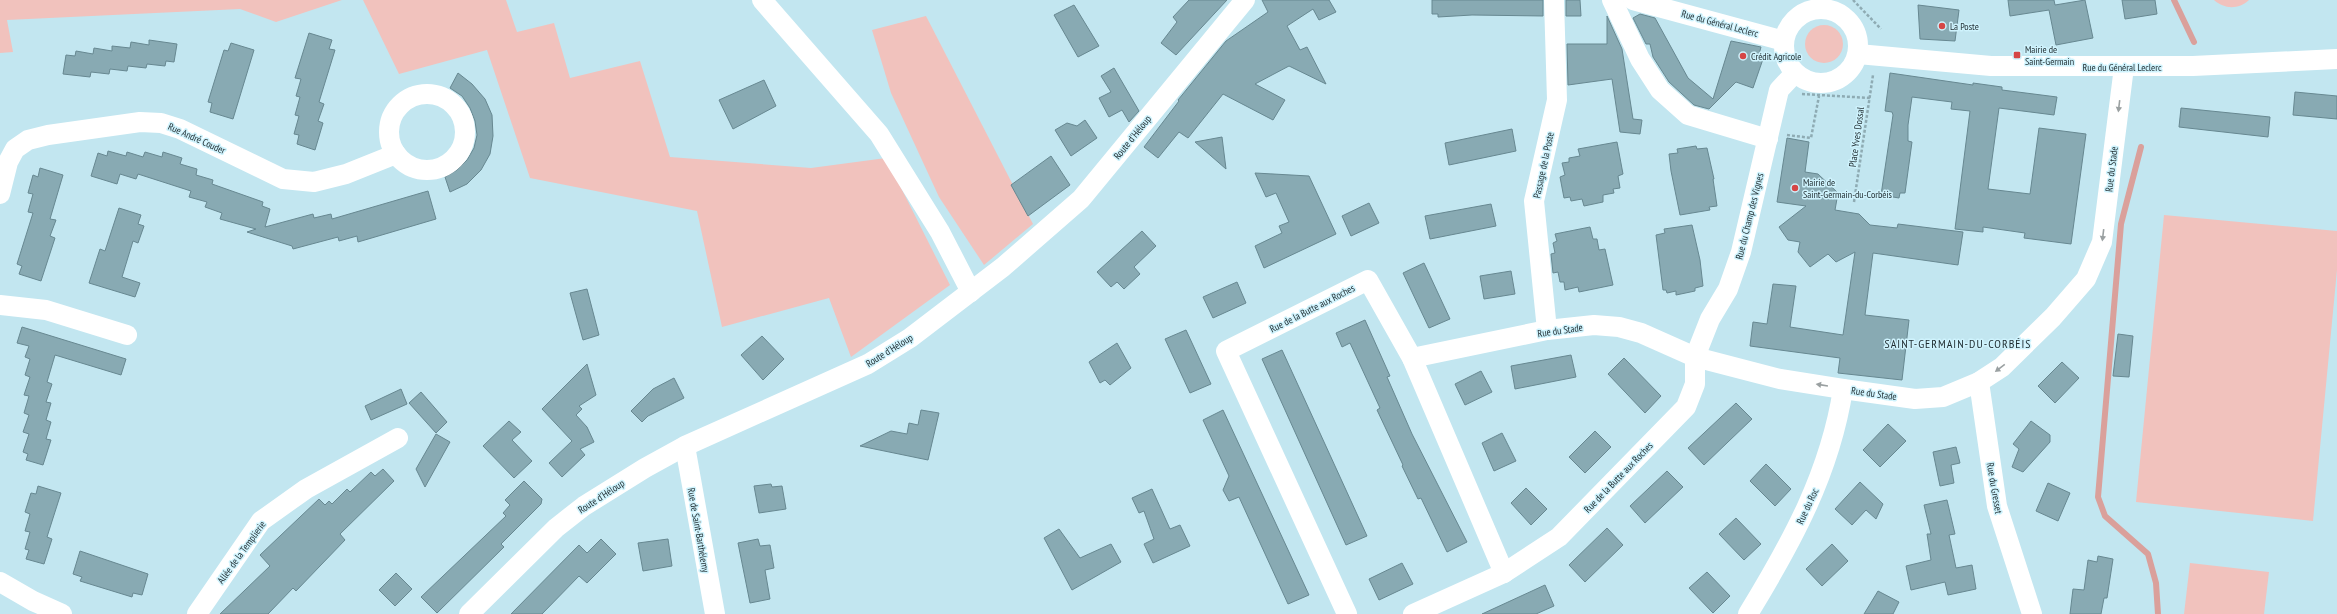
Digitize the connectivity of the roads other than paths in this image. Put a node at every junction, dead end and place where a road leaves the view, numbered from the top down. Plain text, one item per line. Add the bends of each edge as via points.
1 (762, 0) edge
2 (1244, 0) edge
3 (1554, 0) edge
4 (1612, 0) edge
5 (1633, 0) edge
6 (1801, 6) edge
7 (1784, 41) junction
8 (1858, 54) junction
9 (2337, 59) edge
10 (2124, 67) junction
11 (1790, 79) junction
12 (1770, 133) junction
13 (8, 149) edge
14 (396, 154) dead end
15 (0, 194) edge
16 (971, 292) junction
17 (0, 305) edge
18 (1547, 330) junction
19 (127, 335) dead end
20 (1695, 357) junction
21 (1412, 358) junction
22 (1979, 382) junction
23 (1843, 389) junction
24 (398, 438) dead end
25 (685, 446) junction
26 (1504, 573) junction
27 (0, 582) edge
28 (30, 608) edge
29 (62, 614) edge
30 (197, 614) edge
31 (469, 614) edge
32 (715, 614) edge
33 (1347, 614) edge
34 (1413, 614) edge
35 (1748, 614) edge
36 (2032, 614) edge

1 - 16 street via 879,134 940,232
2 - 16 street, Route d'Héloup via 1081,199
3 - 18 street, Passage de la Poste via 1557,100 1534,201
4 - 12 street via 1648,72 1660,90 1688,115
5 - 7 street, Rue du Général Leclerc
6 - 7 street via 1790,24
6 - 8 street via 1834,10 1849,21 1858,36
7 - 11 street
8 - 10 street, Rue du Général Leclerc via 1991,66
8 - 11 street via 1853,66 1844,76 1832,82 1819,84
9 - 10 street, Rue du Général Leclerc
10 -> 22 street, Rue du Stade via 2102,242 2086,280 2002,367
11 - 12 street, Rue du Champ des Vignes via 1779,90
12 - 20 street, Rue du Champ des Vignes via 1741,252 1728,289 1710,319
13 - 14 street, Rue André Couder via 48,135 140,122 161,123 180,129 284,179 314,182 346,174
13 - 15 street, Rue André Couder via 8,162
16 - 25 street, Route d'Héloup via 910,338 868,364
17 - 19 street via 46,310
18 - 20 street, Rue du Stade via 1594,325 1620,327 1641,333
18 - 21 street, Rue du Stade
23 -> 20 street, Rue du Stade via 1780,379
20 - 26 street, Rue de la Butte aux Roches via 1695,384 1686,407 1559,537
21 - 26 street, Rue de la Butte aux Roches
21 - 33 street, Rue de la Butte aux Roches via 1368,280 1226,352
22 - 23 street, Rue du Stade via 1943,396 1915,399
22 - 36 street, Rue du Gresset via 1997,506
23 - 35 street, Rue du Roc via 1840,410 1815,493 1785,552
24 - 30 street, Allée de la Templierie via 306,488 261,521
25 - 31 street, Route d'Héloup via 584,506 556,528
25 - 32 street, Rue de Saint-Barthélemy
26 - 34 street, Rue de la Butte aux Roches
27 - 28 street
28 - 29 street

